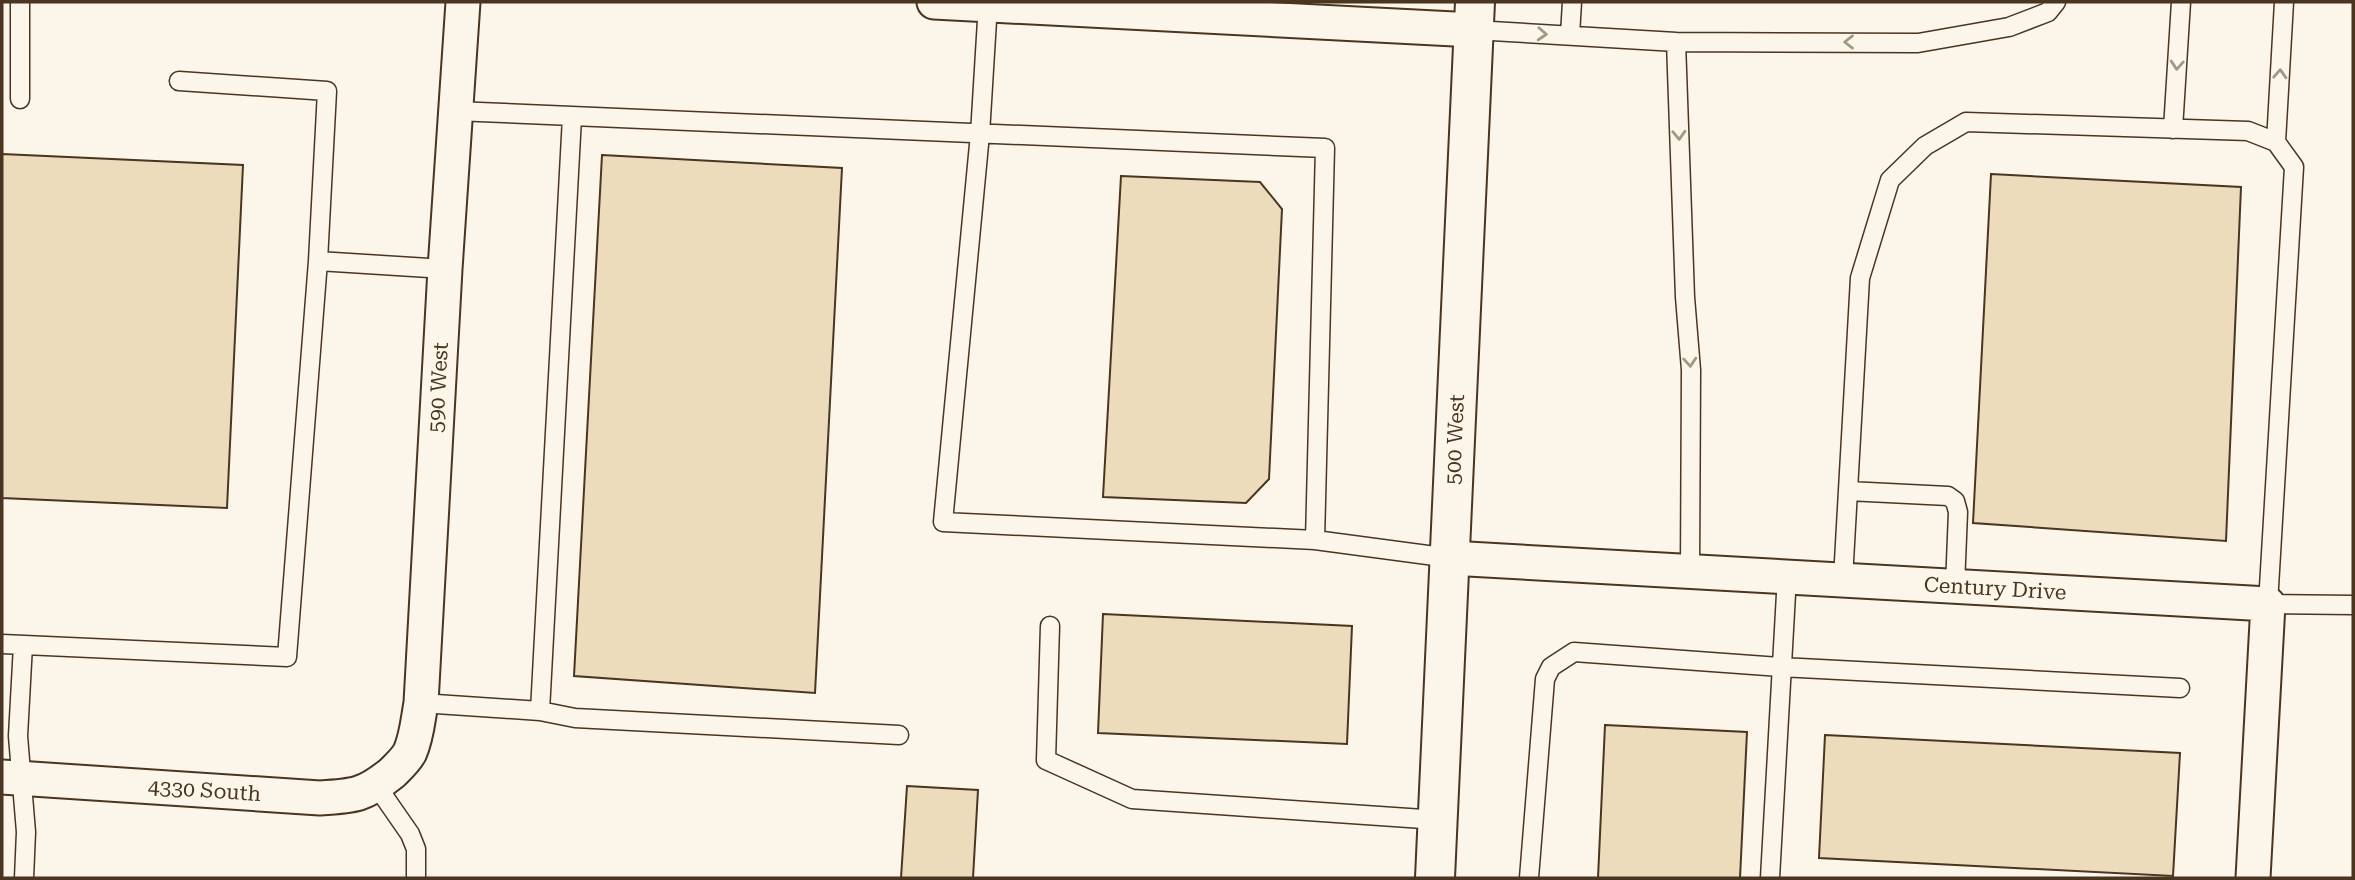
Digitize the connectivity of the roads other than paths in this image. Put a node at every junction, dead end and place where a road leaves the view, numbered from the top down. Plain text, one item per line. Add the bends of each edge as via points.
1 (20, 2) edge
2 (463, 2) edge
3 (934, 2) edge
4 (1572, 2) edge
5 (2056, 2) edge
6 (2181, 2) edge
7 (2284, 2) edge
8 (988, 4) junction
9 (1048, 4) edge
10 (1198, 9) edge
11 (1475, 16) edge
12 (1570, 35) junction
13 (1676, 42) junction
14 (179, 81) dead end
15 (20, 99) dead end
16 (455, 111) junction
17 (572, 117) junction
18 (2173, 129) junction
19 (980, 134) junction
20 (2276, 142) junction
21 (318, 261) junction
22 (445, 269) junction
23 (1848, 491) junction
24 (1315, 540) junction
25 (1450, 558) junction
26 (1690, 570) junction
27 (1787, 576) junction
28 (1843, 579) junction
29 (1955, 586) junction
30 (2268, 604) junction
31 (2353, 604) edge
32 (1050, 626) dead end
33 (2, 644) edge
34 (23, 645) junction
35 (1782, 667) junction
36 (2180, 688) dead end
37 (421, 703) junction
38 (540, 711) junction
39 (899, 734) dead end
40 (387, 777) junction
41 (11, 778) edge
42 (1438, 820) junction
43 (24, 878) edge
44 (416, 878) edge
45 (1435, 878) edge
46 (1529, 878) edge
47 (1770, 878) edge
48 (2253, 878) edge

1 - 15 lane
2 - 16 street, 590 West
3 - 8 street
4 - 12 lane
5 -> 13 lane via 2049,12 2009,27 1918,43
6 -> 18 lane
20 -> 7 lane
8 - 9 street
8 - 19 lane
9 - 10 street
10 - 11 street
11 -> 12 lane
11 - 25 main road, 500 West
12 - 13 lane
13 -> 26 lane via 1691,370
14 - 21 lane via 327,92
16 - 17 lane
16 - 22 street, 590 West
17 - 19 lane
17 - 38 lane
18 - 20 lane via 2248,131
18 - 23 lane via 1966,122 1925,146 1890,180 1860,278
19 - 24 lane via 1325,148
19 - 24 lane via 943,522
20 - 30 lane via 2294,167
21 - 22 lane
21 - 34 lane via 287,657
22 - 37 street, 590 West
23 - 28 lane
23 - 29 lane via 1955,500
24 - 25 lane
25 - 26 street, Century Drive
25 - 42 main road, 500 West
26 - 27 street, Century Drive
27 - 28 street, Century Drive
27 - 35 lane
28 - 29 street, Century Drive
29 - 30 street, Century Drive
30 - 31 lane
30 - 48 street
32 - 42 lane via 1046,760 1132,799
33 - 34 lane
34 - 41 lane
35 - 36 lane
35 - 46 lane via 1574,652 1551,667 1545,679
35 - 47 lane
37 - 38 lane
37 - 40 street, 590 West via 409,754
38 - 39 lane via 575,718
40 - 41 street, 4330 South via 363,793 320,798
40 - 44 lane via 416,849
41 - 43 lane via 26,832
42 - 45 main road, 500 West

